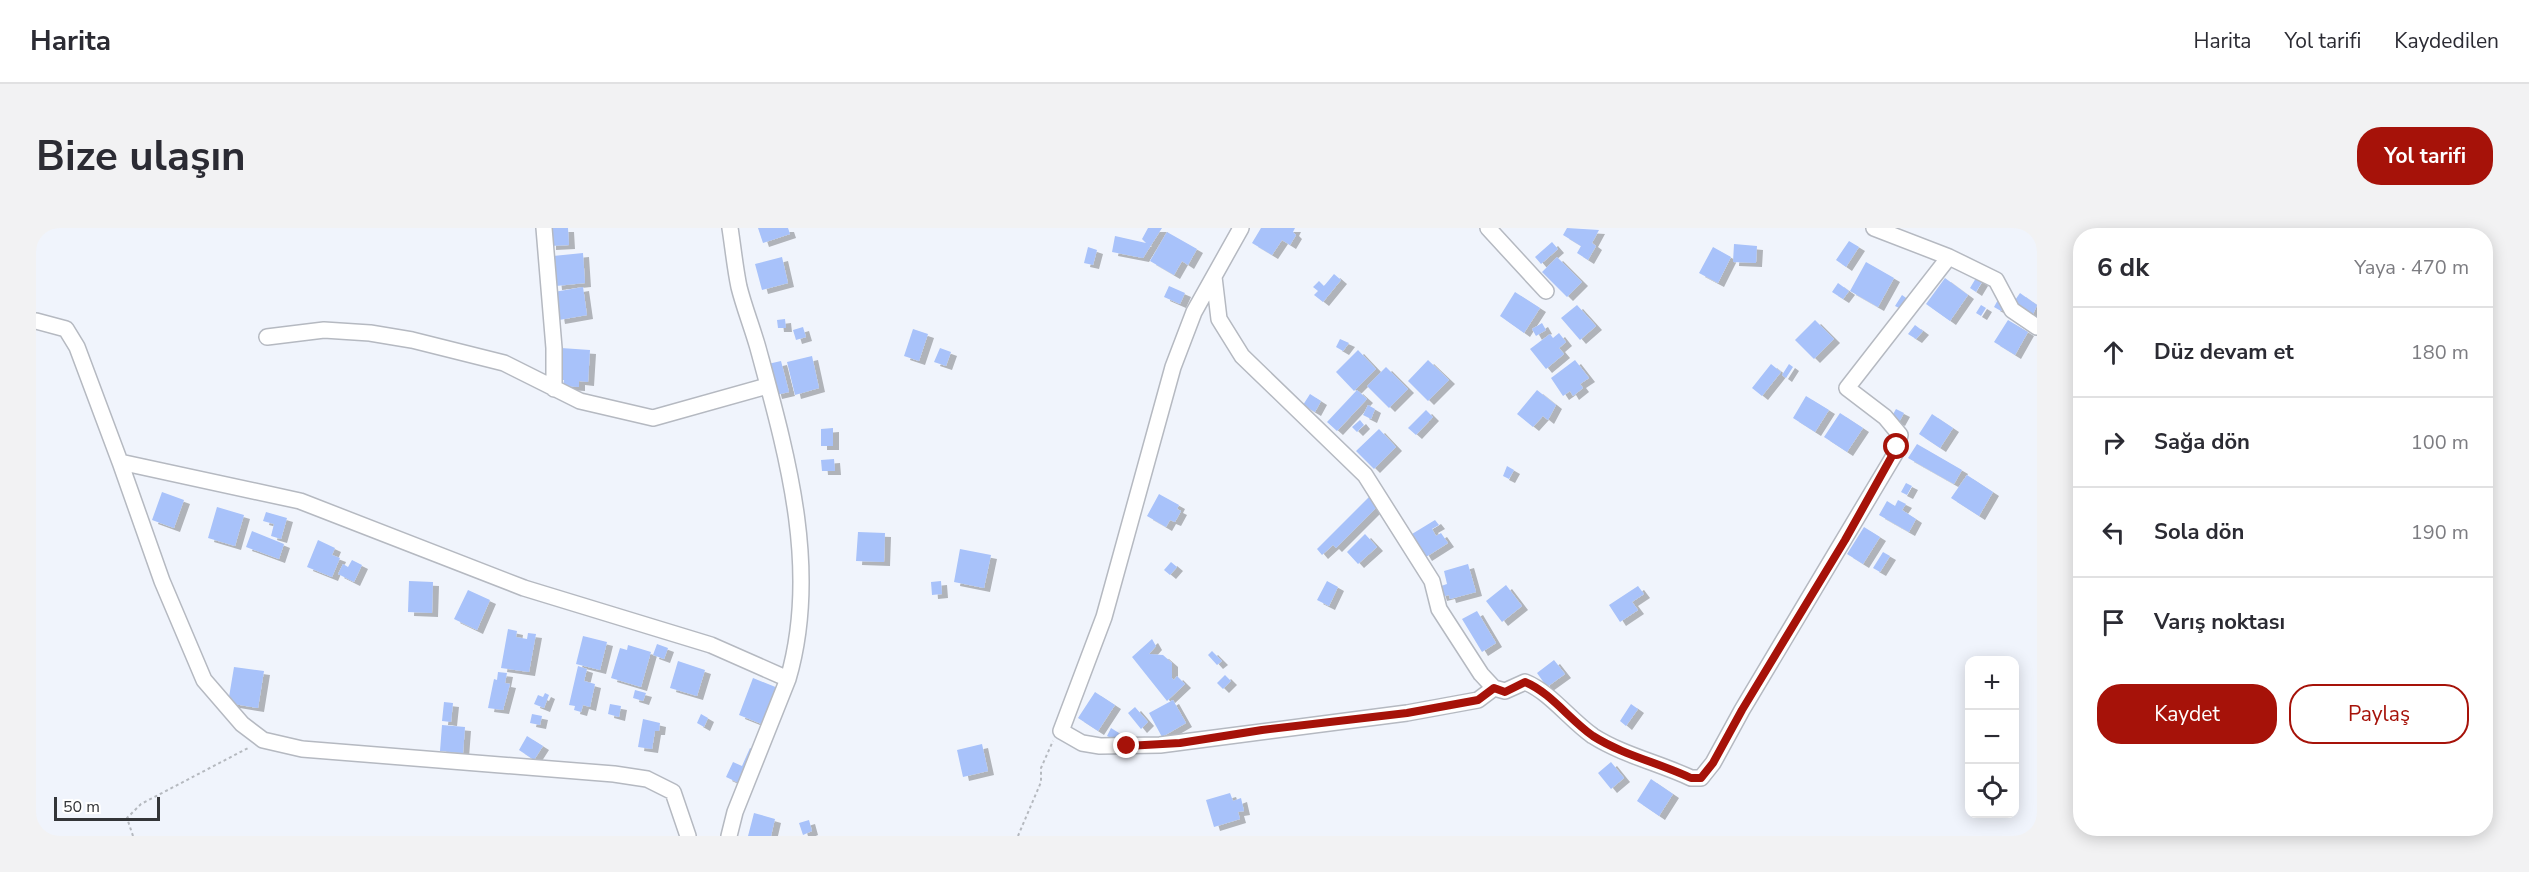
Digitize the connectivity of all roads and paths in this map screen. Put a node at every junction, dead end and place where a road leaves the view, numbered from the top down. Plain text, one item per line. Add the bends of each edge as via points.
1 (544, 228) edge
2 (730, 228) edge
3 (1241, 228) edge
4 (1488, 228) edge
5 (1874, 228) edge
6 (1949, 257) junction
7 (1214, 277) junction
8 (1546, 291) dead end
9 (36, 321) edge
10 (2037, 327) edge
11 (267, 337) dead end
12 (767, 386) junction
13 (554, 389) junction
14 (120, 462) junction
15 (788, 679) junction
16 (1494, 688) junction
17 (1061, 731) junction
18 (263, 740) junction
19 (133, 836) edge
20 (688, 836) edge
21 (729, 836) edge
22 (1018, 836) edge

1 - 13 street
2 - 12 street via 739,285
3 - 7 street
4 - 8 street
5 - 6 street
6 - 10 street via 1996,280 2012,310
6 - 16 street via 1847,388 1894,426 1900,435 1895,454 1701,778 1691,778 1594,736 1540,688 1525,682 1505,692
7 - 16 street via 1219,319 1242,356 1365,475 1432,581 1439,609
7 - 17 street via 1194,312 1173,367 1104,616
9 - 14 street via 66,329
11 - 13 street via 324,330 412,340 504,363
12 - 13 street via 652,418 580,400
12 - 15 street via 788,459 803,588 795,655
14 - 15 street via 300,501 524,588 711,645
14 - 18 street via 153,560 204,680 242,724
15 - 21 street
16 - 17 street via 1478,700 1407,713 1160,745 1100,746 1082,743
17 - 22 path via 1041,768 1041,782
18 - 19 path via 141,804 127,818
18 - 20 street via 302,749 553,767 647,779 673,792

